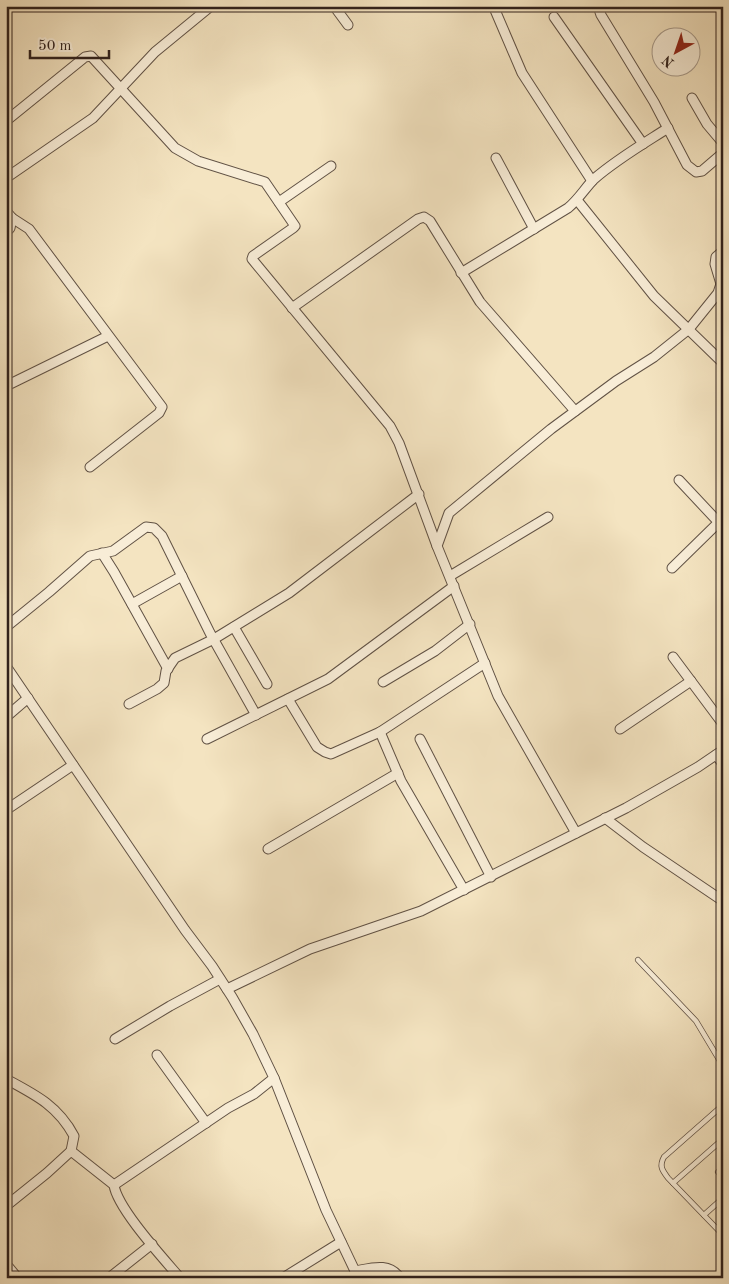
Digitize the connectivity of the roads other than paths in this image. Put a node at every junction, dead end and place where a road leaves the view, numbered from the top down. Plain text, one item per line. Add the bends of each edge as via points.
1 (211, 6) edge
2 (334, 6) edge
3 (598, 6) edge
4 (495, 10) dead end
5 (554, 17) dead end
6 (348, 25) dead end
7 (121, 90) junction
8 (692, 98) dead end
9 (6, 121) edge
10 (668, 128) junction
11 (723, 143) edge
12 (643, 144) junction
13 (723, 153) edge
14 (496, 158) dead end
15 (332, 166) dead end
16 (6, 178) edge
17 (592, 181) junction
18 (577, 200) junction
19 (279, 202) junction
20 (9, 214) edge
21 (534, 229) junction
22 (6, 232) edge
23 (723, 251) edge
24 (460, 273) junction
25 (292, 308) junction
26 (689, 329) junction
27 (108, 336) junction
28 (723, 363) edge
29 (6, 386) edge
30 (575, 411) junction
31 (90, 467) dead end
32 (679, 480) dead end
33 (419, 494) junction
34 (548, 517) dead end
35 (721, 524) edge
36 (437, 546) junction
37 (102, 553) junction
38 (672, 568) dead end
39 (182, 576) junction
40 (450, 576) junction
41 (454, 586) junction
42 (132, 604) junction
43 (470, 624) junction
44 (6, 627) edge
45 (234, 627) junction
46 (214, 639) junction
47 (673, 657) dead end
48 (485, 663) junction
49 (6, 666) edge
50 (168, 669) junction
51 (691, 681) junction
52 (382, 682) dead end
53 (267, 684) dead end
54 (28, 698) junction
55 (288, 699) junction
56 (130, 704) dead end
57 (256, 715) junction
58 (6, 717) edge
59 (723, 724) edge
60 (620, 729) dead end
61 (380, 732) junction
62 (207, 739) dead end
63 (420, 739) dead end
64 (719, 752) edge
65 (723, 764) edge
66 (73, 765) junction
67 (398, 773) junction
68 (6, 810) edge
69 (605, 818) junction
70 (576, 833) junction
71 (268, 849) dead end
72 (491, 877) junction
73 (464, 890) junction
74 (723, 901) edge
75 (638, 960) dead end
76 (220, 978) junction
77 (227, 989) junction
78 (115, 1039) dead end
79 (157, 1055) dead end
80 (723, 1066) edge
81 (274, 1078) junction
82 (6, 1079) edge
83 (723, 1105) edge
84 (206, 1123) junction
85 (723, 1139) edge
86 (71, 1151) junction
87 (723, 1168) edge
88 (718, 1172) dead end
89 (673, 1183) junction
90 (114, 1185) junction
91 (723, 1198) edge
92 (6, 1206) edge
93 (704, 1215) junction
94 (722, 1232) edge
95 (342, 1242) junction
96 (152, 1244) junction
97 (6, 1264) edge
98 (358, 1274) edge
99 (16, 1276) dead end
100 (109, 1278) edge
101 (180, 1278) edge
102 (283, 1278) edge
103 (400, 1278) edge

1 - 7 street via 154,52
2 - 6 street
3 - 10 street
4 - 17 street via 522,73
5 - 12 street
7 - 9 street via 94,58 88,56
7 - 16 street via 90,122
7 - 19 street via 175,148 198,161 262,181
8 - 11 street
10 - 12 street
10 - 13 street via 687,165 696,172 702,171
12 - 17 street
14 - 21 street
15 - 19 street
17 - 18 street
18 - 21 street
18 - 26 street via 654,296
19 - 25 street via 294,227 252,259
20 - 22 street via 10,228
20 - 27 street via 29,229
21 - 24 street
23 - 26 street via 716,257 715,264 721,284 718,293
24 - 25 street via 430,221 421,217
24 - 30 street via 486,309
25 - 33 street via 390,426 400,443
26 - 28 street
26 - 30 street
27 - 29 street
27 - 31 street via 162,409
30 - 36 street via 449,513
32 - 35 street
33 - 36 street
33 - 45 street via 303,583
34 - 40 street
35 - 38 street
36 - 40 street
37 - 39 street via 115,550 146,527 154,528 162,536
37 - 42 street
37 - 44 street via 92,554
39 - 42 street
39 - 46 street
40 - 41 street
41 - 43 street
41 - 55 street via 328,679
42 - 50 street
43 - 48 street
43 - 52 street via 435,651
45 - 46 street
45 - 53 street
46 - 50 street via 174,658
46 - 57 street
47 - 51 street
48 - 61 street
48 - 70 street via 498,696
49 - 54 street
50 - 56 street via 164,683
51 - 59 street
51 - 60 street
54 - 58 street
54 - 66 street
55 - 57 street
55 - 61 street via 317,747 325,752 331,754
57 - 62 street
61 - 67 street
63 - 72 street
64 - 65 street
64 - 69 street via 690,772
66 - 68 street
66 - 76 street
67 - 71 street
67 - 73 street
69 - 70 street
69 - 74 street
70 - 72 street
72 - 73 street
73 - 77 street via 420,911 310,949
75 - 80 lane via 696,1021
76 - 77 street
76 - 78 street
77 - 81 street
79 - 84 street
81 - 84 street
81 - 95 street via 326,1210
82 - 86 street via 52,1106 67,1122 74,1136
83 - 89 lane via 664,1157 661,1168
84 - 90 street
85 - 89 lane
86 - 90 street
86 - 92 street
87 - 88 lane
89 - 93 lane
90 - 96 street via 115,1194
91 - 93 lane
93 - 94 lane
95 - 98 street
95 - 102 street
96 - 100 street
96 - 101 street
97 - 99 street
98 - 103 street via 384,1266

